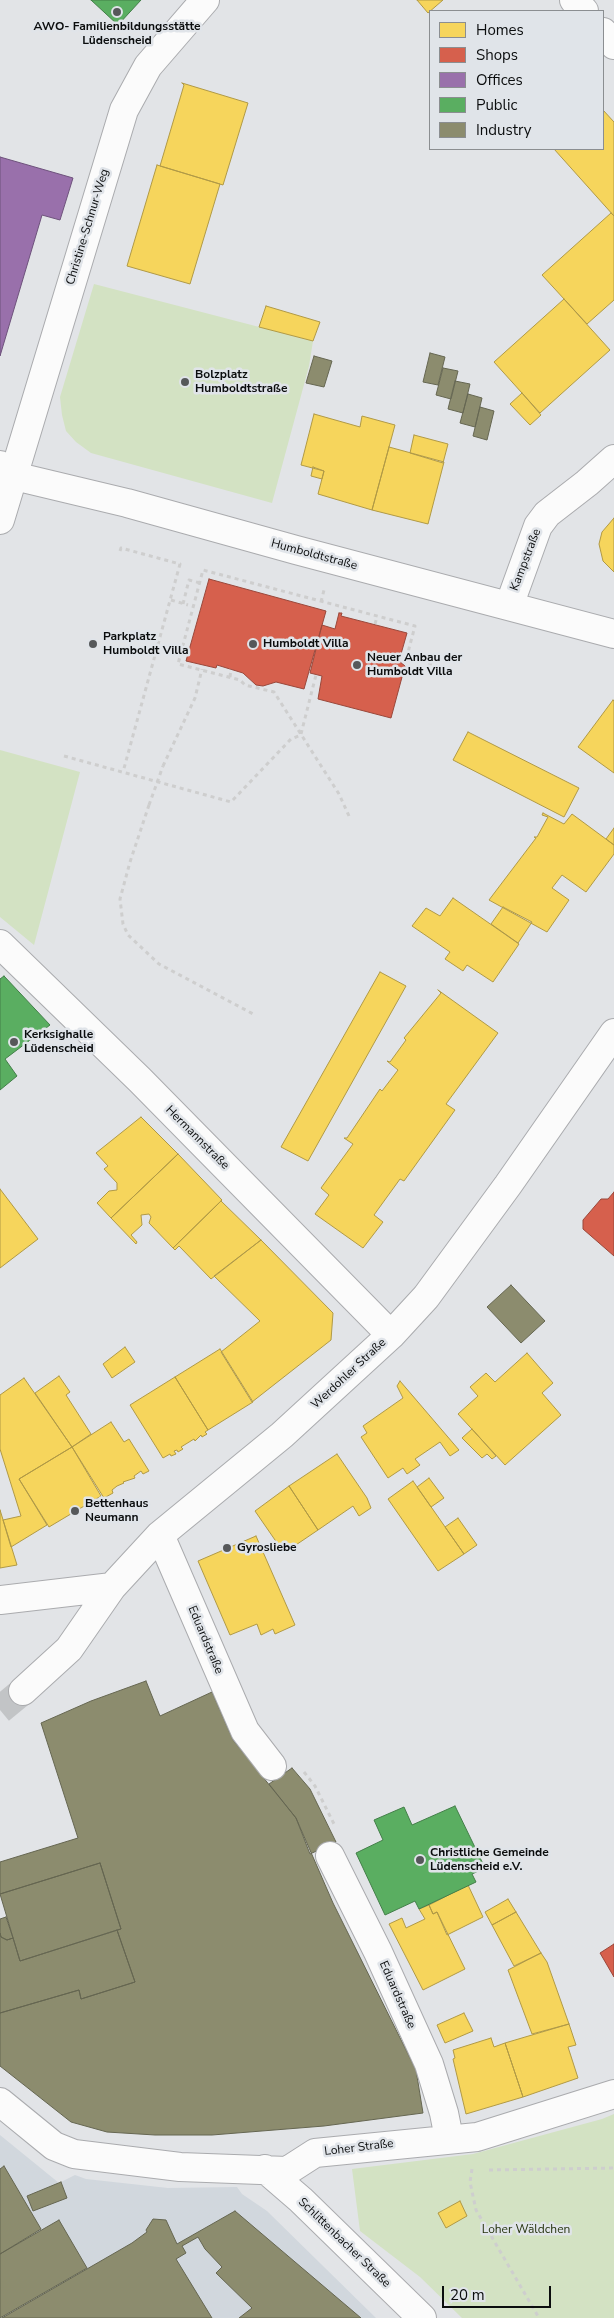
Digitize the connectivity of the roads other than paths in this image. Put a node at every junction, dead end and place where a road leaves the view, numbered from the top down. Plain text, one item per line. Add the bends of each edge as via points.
1 (205, 0) edge
2 (574, 0) edge
3 (583, 10) edge
4 (604, 33) edge
5 (614, 45) edge
6 (614, 459) edge
7 (5, 475) edge
8 (0, 520) edge
9 (509, 606) junction
10 (614, 634) edge
11 (0, 944) edge
12 (614, 1034) edge
13 (391, 1335) junction
14 (160, 1535) junction
15 (112, 1586) junction
16 (0, 1600) edge
17 (23, 1690) tunnel mouth
18 (285, 1766) road end
19 (334, 1844) road end
20 (614, 2094) edge
21 (0, 2102) edge
22 (449, 2138) junction
23 (265, 2169) junction
24 (422, 2318) edge

1 - 7 street, Christine-Schnur-Weg via 148,66 124,110
2 - 3 street
4 - 5 street
6 - 9 street, Kampstraße via 547,514 538,526
7 - 8 street, Christine-Schnur-Weg
7 - 9 street, Humboldtstraße via 127,503
9 - 10 street, Humboldtstraße
11 - 13 street, Hermannstraße via 140,1080
12 - 13 street, Werdohler Straße via 426,1297
13 - 14 street, Werdohler Straße via 282,1434
14 - 15 street, Werdohler Straße
14 - 18 street, Eduardstraße via 245,1731
15 - 16 street
15 - 17 street, Werdohler Straße via 70,1649
19 - 22 street, Eduardstraße via 428,2064
20 - 22 street, Loher Straße via 476,2137
21 - 23 street, Loher Straße via 54,2146 74,2154 180,2168
22 - 23 street, Loher Straße via 315,2153 286,2170
23 - 24 street, Schlittenbacher Straße

